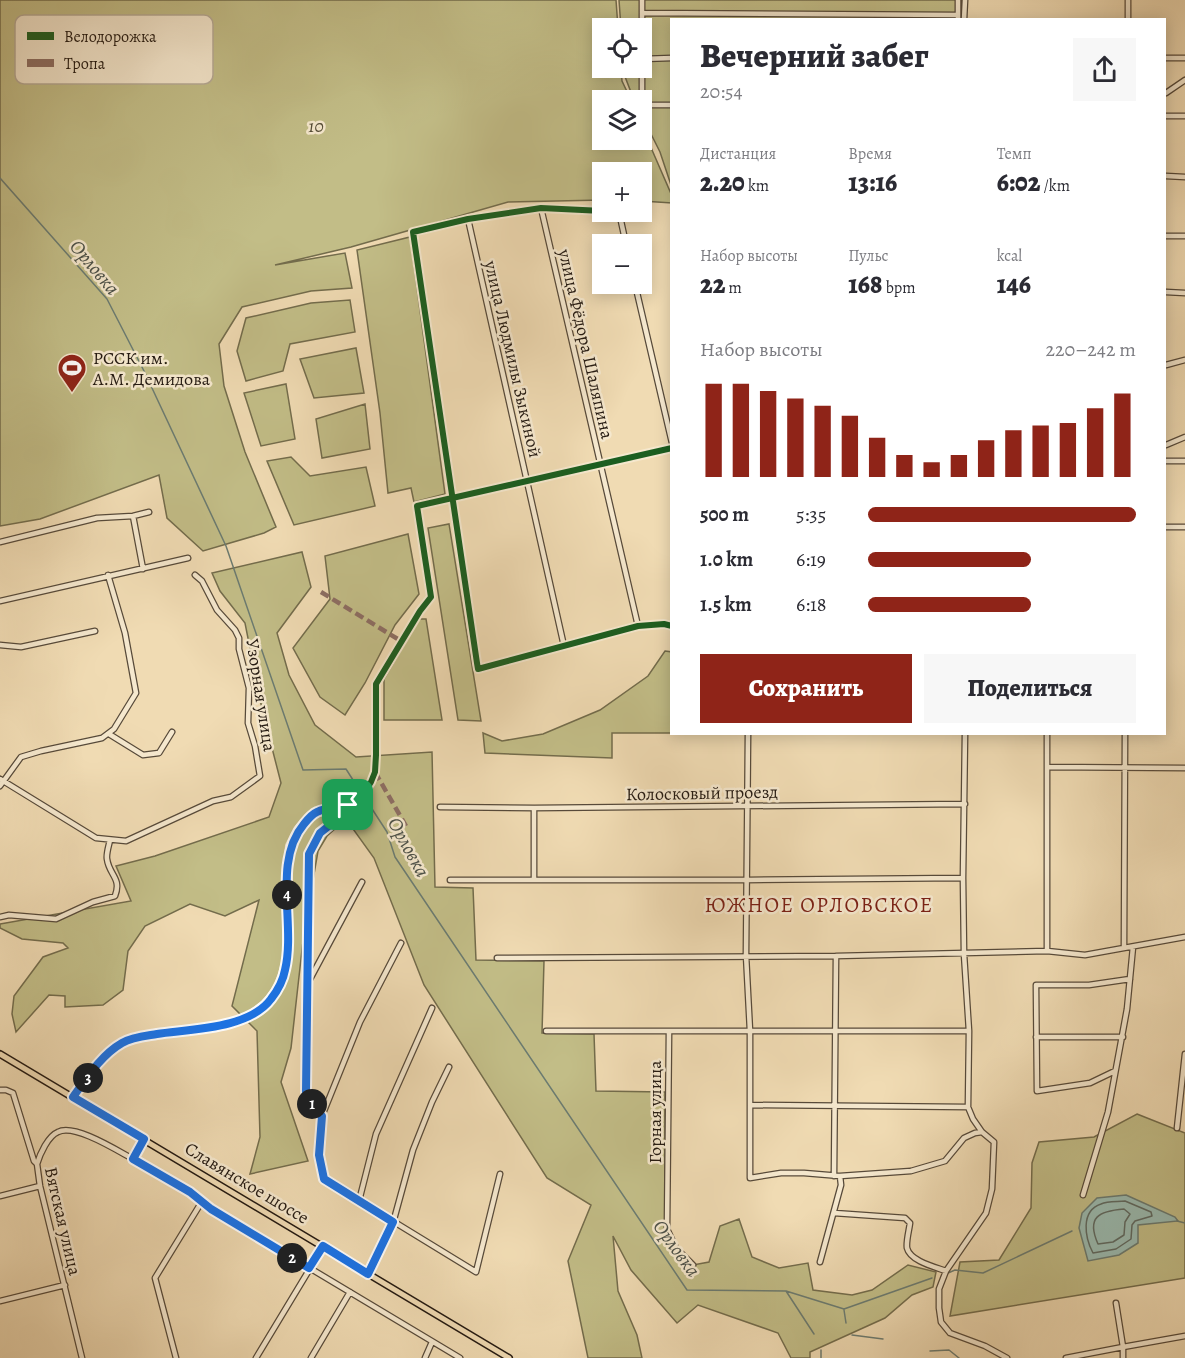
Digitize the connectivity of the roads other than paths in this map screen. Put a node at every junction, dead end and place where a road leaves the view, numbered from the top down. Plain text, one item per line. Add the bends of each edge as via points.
1 (642, 0) edge
2 (958, 0) edge
3 (965, 0) edge
4 (1128, 0) edge
5 (642, 13) junction
6 (958, 17) edge
7 (642, 18) edge
8 (964, 18) edge
9 (1128, 18) edge
10 (670, 58) edge
11 (1166, 58) edge
12 (1185, 58) edge
13 (652, 59) edge
14 (1185, 81) edge
15 (1166, 93) edge
16 (652, 104) edge
17 (670, 105) edge
18 (1166, 116) edge
19 (1185, 116) edge
20 (1166, 176) edge
21 (1185, 177) edge
22 (542, 208) junction
23 (592, 210) edge
24 (468, 219) junction
25 (1166, 236) edge
26 (1185, 236) edge
27 (1166, 292) edge
28 (1185, 293) edge
29 (637, 294) edge
30 (1185, 360) edge
31 (1166, 365) edge
32 (670, 434) edge
33 (1185, 437) edge
34 (1166, 445) edge
35 (670, 448) edge
36 (1166, 461) edge
37 (1185, 461) edge
38 (600, 465) junction
39 (527, 482) junction
40 (451, 500) junction
41 (149, 512) dead end
42 (133, 516) junction
43 (1166, 526) edge
44 (1185, 527) edge
45 (0, 542) edge
46 (188, 558) dead end
47 (143, 569) junction
48 (108, 575) junction
49 (195, 575) dead end
50 (0, 601) edge
51 (638, 626) junction
52 (670, 626) edge
53 (95, 630) dead end
54 (0, 645) edge
55 (564, 646) junction
56 (172, 732) dead end
57 (109, 734) junction
58 (748, 735) edge
59 (964, 735) edge
60 (1047, 735) edge
61 (1125, 735) edge
62 (1047, 767) junction
63 (1125, 768) junction
64 (1185, 768) edge
65 (1, 782) edge
66 (965, 804) junction
67 (348, 805) junction
68 (747, 806) junction
69 (440, 807) dead end
70 (534, 808) junction
71 (110, 840) junction
72 (963, 878) junction
73 (450, 880) dead end
74 (534, 880) junction
75 (747, 880) junction
76 (362, 882) dead end
77 (0, 917) edge
78 (1185, 938) edge
79 (401, 943) dead end
80 (1133, 947) junction
81 (1124, 948) junction
82 (1047, 951) junction
83 (964, 954) junction
84 (746, 955) junction
85 (836, 956) junction
86 (496, 958) dead end
87 (1130, 979) junction
88 (308, 984) junction
89 (432, 1008) dead end
90 (546, 1031) dead end
91 (669, 1031) junction
92 (750, 1031) junction
93 (835, 1031) junction
94 (969, 1031) junction
95 (1123, 1036) junction
96 (1036, 1037) junction
97 (0, 1054) edge
98 (1185, 1054) edge
99 (449, 1067) dead end
100 (1115, 1071) junction
101 (0, 1090) edge
102 (73, 1097) junction
103 (750, 1105) junction
104 (835, 1106) junction
105 (968, 1107) junction
106 (322, 1116) junction
107 (1176, 1128) dead end
108 (982, 1132) junction
109 (144, 1139) junction
110 (133, 1159) junction
111 (38, 1164) junction
112 (500, 1174) dead end
113 (837, 1176) junction
114 (40, 1186) junction
115 (1083, 1195) dead end
116 (0, 1196) edge
117 (359, 1201) junction
118 (201, 1203) junction
119 (834, 1214) junction
120 (393, 1222) junction
121 (323, 1246) junction
122 (820, 1262) dead end
123 (693, 1265) dead end
124 (309, 1268) junction
125 (946, 1271) junction
126 (368, 1274) junction
127 (64, 1285) junction
128 (350, 1292) junction
129 (0, 1301) edge
130 (1116, 1303) dead end
131 (1185, 1336) edge
132 (432, 1342) junction
133 (1123, 1347) junction
134 (82, 1358) edge
135 (176, 1358) edge
136 (256, 1358) edge
137 (311, 1358) edge
138 (425, 1358) edge
139 (460, 1358) edge
140 (509, 1358) edge
141 (1007, 1358) edge
142 (1066, 1358) edge
143 (1123, 1358) edge

1 - 5 street
2 - 6 street
3 - 8 street
4 - 9 street
5 - 6 street
5 - 7 street
10 - 13 street
11 - 12 street
14 - 15 street
16 - 17 street
18 - 19 street
20 - 21 street
22 - 23 street
22 - 24 street
22 - 38 street, улица Фёдора Шаляпина
24 - 39 street, улица Людмилы Зыкиной
24 - 40 street via 413,232
25 - 26 street
27 - 28 street
29 - 32 street
30 - 31 street
33 - 34 street
35 - 38 street
36 - 37 street
38 - 39 street
38 - 51 street, улица Фёдора Шаляпина
39 - 40 street
39 - 55 street, улица Людмилы Зыкиной
40 - 55 street via 478,669
40 - 67 street via 417,506 431,597 375,684 375,772 366,790
41 - 42 street
42 - 45 street via 97,519
42 - 47 street
43 - 44 street
46 - 47 street
47 - 48 street
48 - 50 street
48 - 57 street via 125,633 136,693
49 - 71 street, Узорная улица via 239,638 249,688 248,723 260,777 231,797 213,801 126,841
51 - 52 street
51 - 55 street
53 - 54 street via 21,647
56 - 57 street via 159,753 143,755
57 - 65 street via 21,758
58 - 68 street
59 - 66 street
60 - 62 street
61 - 63 street
62 - 63 street
62 - 82 street
63 - 64 street
63 - 81 street
65 - 71 street via 96,838
66 - 68 street, Колосковый проезд
66 - 72 street
67 - 88 street via 320,833 309,854
67 - 102 street via 310,816 290,846 287,956 282,980 270,1001 242,1020 125,1041 101,1061
68 - 70 street, Колосковый проезд
68 - 75 street
69 - 70 street, Колосковый проезд
70 - 74 street
71 - 77 street via 107,859 117,881 115,896 56,919
72 - 75 street
72 - 83 street
73 - 74 street
74 - 75 street
75 - 84 street
76 - 88 street
78 - 80 street
79 - 106 street via 360,1022
80 - 81 street
80 - 87 street
81 - 82 street via 1085,955
82 - 83 street
83 - 85 street
83 - 94 street
84 - 85 street
84 - 86 street
84 - 92 street
85 - 93 street
87 - 95 street
87 - 96 street via 1089,985 1036,985
88 - 106 street via 306,1092
89 - 117 street via 376,1134
90 - 91 street
91 - 92 street
91 - 123 street, Горная улица via 667,1230 676,1248
92 - 93 street
92 - 103 street
93 - 94 street
93 - 104 street
94 - 105 street
95 - 96 street
95 - 100 street
96 - 100 street via 1037,1091 1090,1083
97 - 102 main road, Славянское шоссе
98 - 107 street
99 - 120 street via 413,1150
100 - 115 street via 1108,1112
101 - 111 street, Вятская улица via 13,1093
102 - 109 main road, Славянское шоссе
103 - 104 street
103 - 113 street via 750,1178 781,1173
104 - 105 street
104 - 113 street
105 - 108 street
106 - 117 street via 319,1155 324,1179
108 - 113 street via 964,1138 945,1161 911,1171
108 - 125 street via 994,1142 992,1189 986,1213
109 - 110 street
109 - 121 main road, Славянское шоссе
110 - 111 street via 94,1139 62,1130 52,1136
110 - 118 street via 190,1192
111 - 114 street, Вятская улица
112 - 120 street via 476,1272
113 - 119 street via 841,1185
114 - 116 street
114 - 127 street, Вятская улица
117 - 120 street
118 - 124 street
118 - 135 street via 155,1278
119 - 122 street
119 - 125 street via 905,1218 910,1223 910,1253
120 - 126 street
121 - 124 street
121 - 126 main road, Славянское шоссе
124 - 128 street
124 - 136 street
125 - 141 street via 939,1289 941,1322 946,1330
126 - 140 main road, Славянское шоссе
127 - 129 street
127 - 134 street, Вятская улица
128 - 132 street
128 - 137 street
130 - 133 street
131 - 133 street
132 - 138 street
132 - 139 street
133 - 142 street
133 - 143 street

